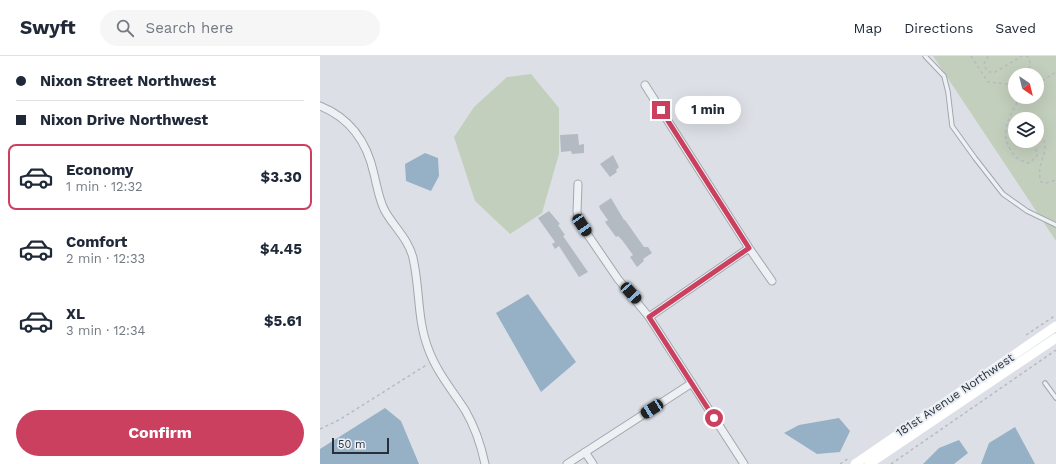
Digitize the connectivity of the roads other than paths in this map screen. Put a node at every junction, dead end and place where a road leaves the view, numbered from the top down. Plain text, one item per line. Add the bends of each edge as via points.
1 (925, 56) edge
2 (645, 85) dead end
3 (320, 106) edge
4 (578, 184) dead end
5 (1056, 225) edge
6 (749, 248) junction
7 (772, 281) dead end
8 (649, 317) junction
9 (1056, 326) edge
10 (1056, 338) edge
11 (692, 383) junction
12 (1045, 383) dead end
13 (1056, 398) edge
14 (585, 452) junction
15 (485, 464) edge
16 (567, 464) edge
17 (593, 464) edge
18 (744, 464) edge
19 (855, 464) edge
20 (869, 464) edge

1 - 5 lane via 944,76 952,126 979,164 1003,194 1027,211
2 - 6 street
3 - 15 street via 348,122 367,150 385,212 412,256 424,337 433,361 472,423
4 - 8 street via 577,212 582,225 618,279
6 - 7 street
6 - 8 street
8 - 11 street
9 - 19 main road, 181st Avenue Northwest
10 - 20 main road, 181st Avenue Northwest
11 - 14 street
11 - 18 street
12 - 13 lane
14 - 16 street
14 - 17 street

